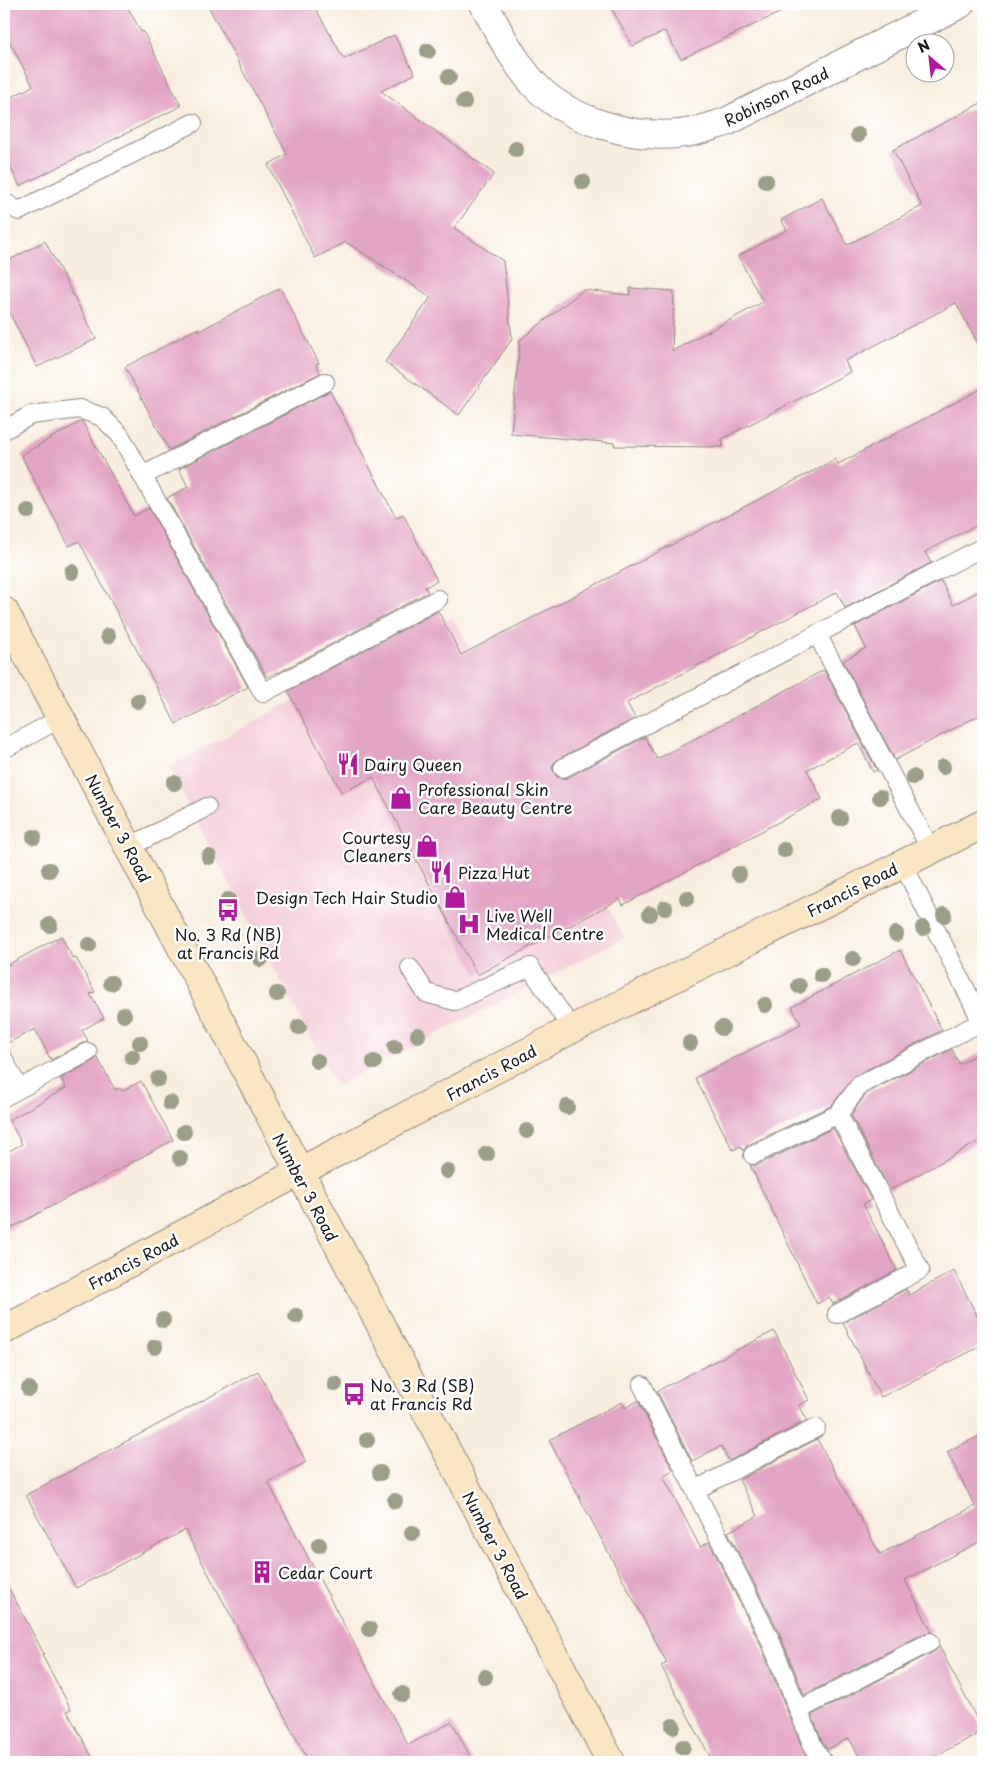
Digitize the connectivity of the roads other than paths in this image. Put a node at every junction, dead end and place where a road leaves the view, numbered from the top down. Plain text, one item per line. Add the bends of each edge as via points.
1 (484, 4) edge
2 (960, 4) edge
3 (193, 123) dead end
4 (4, 202) edge
5 (325, 382) dead end
6 (4, 430) edge
7 (142, 476) junction
8 (983, 547) edge
9 (438, 599) dead end
10 (4, 611) edge
11 (817, 634) junction
12 (61, 718) junction
13 (4, 749) edge
14 (563, 768) dead end
15 (208, 806) dead end
16 (983, 824) edge
17 (129, 847) junction
18 (931, 850) junction
19 (902, 864) junction
20 (410, 968) dead end
21 (983, 1021) edge
22 (572, 1029) junction
23 (88, 1052) dead end
24 (4, 1060) edge
25 (11, 1093) edge
26 (838, 1114) junction
27 (753, 1155) dead end
28 (298, 1172) junction
29 (838, 1314) dead end
30 (4, 1330) edge
31 (642, 1385) dead end
32 (816, 1428) dead end
33 (695, 1490) junction
34 (930, 1642) dead end
35 (799, 1710) junction
36 (610, 1762) edge
37 (823, 1762) edge

1 - 2 street, Robinson Road via 510,52 532,82 553,102 612,129 646,134 685,133 726,122
3 - 4 lane via 19,211
5 - 7 lane
6 - 7 lane via 31,415 80,409 102,416 120,435
7 - 9 lane via 264,694
8 - 11 lane
10 - 12 main road, Number 3 Road
11 - 14 lane
11 - 18 lane
12 - 13 lane
12 - 17 main road, Number 3 Road
15 - 17 lane
16 - 18 main road, Francis Road
17 - 28 main road, Number 3 Road
18 - 19 main road, Francis Road
19 - 21 lane
19 - 22 main road, Francis Road
20 - 22 lane via 426,993 455,1001 530,967
21 - 26 lane via 860,1085
22 - 28 main road, Francis Road
23 - 25 lane
24 - 25 lane
26 - 27 lane
26 - 29 lane via 920,1270
28 - 30 main road, Francis Road
28 - 36 main road, Number 3 Road
31 - 33 lane
32 - 33 lane
33 - 35 lane via 769,1637
34 - 35 lane
35 - 37 lane

